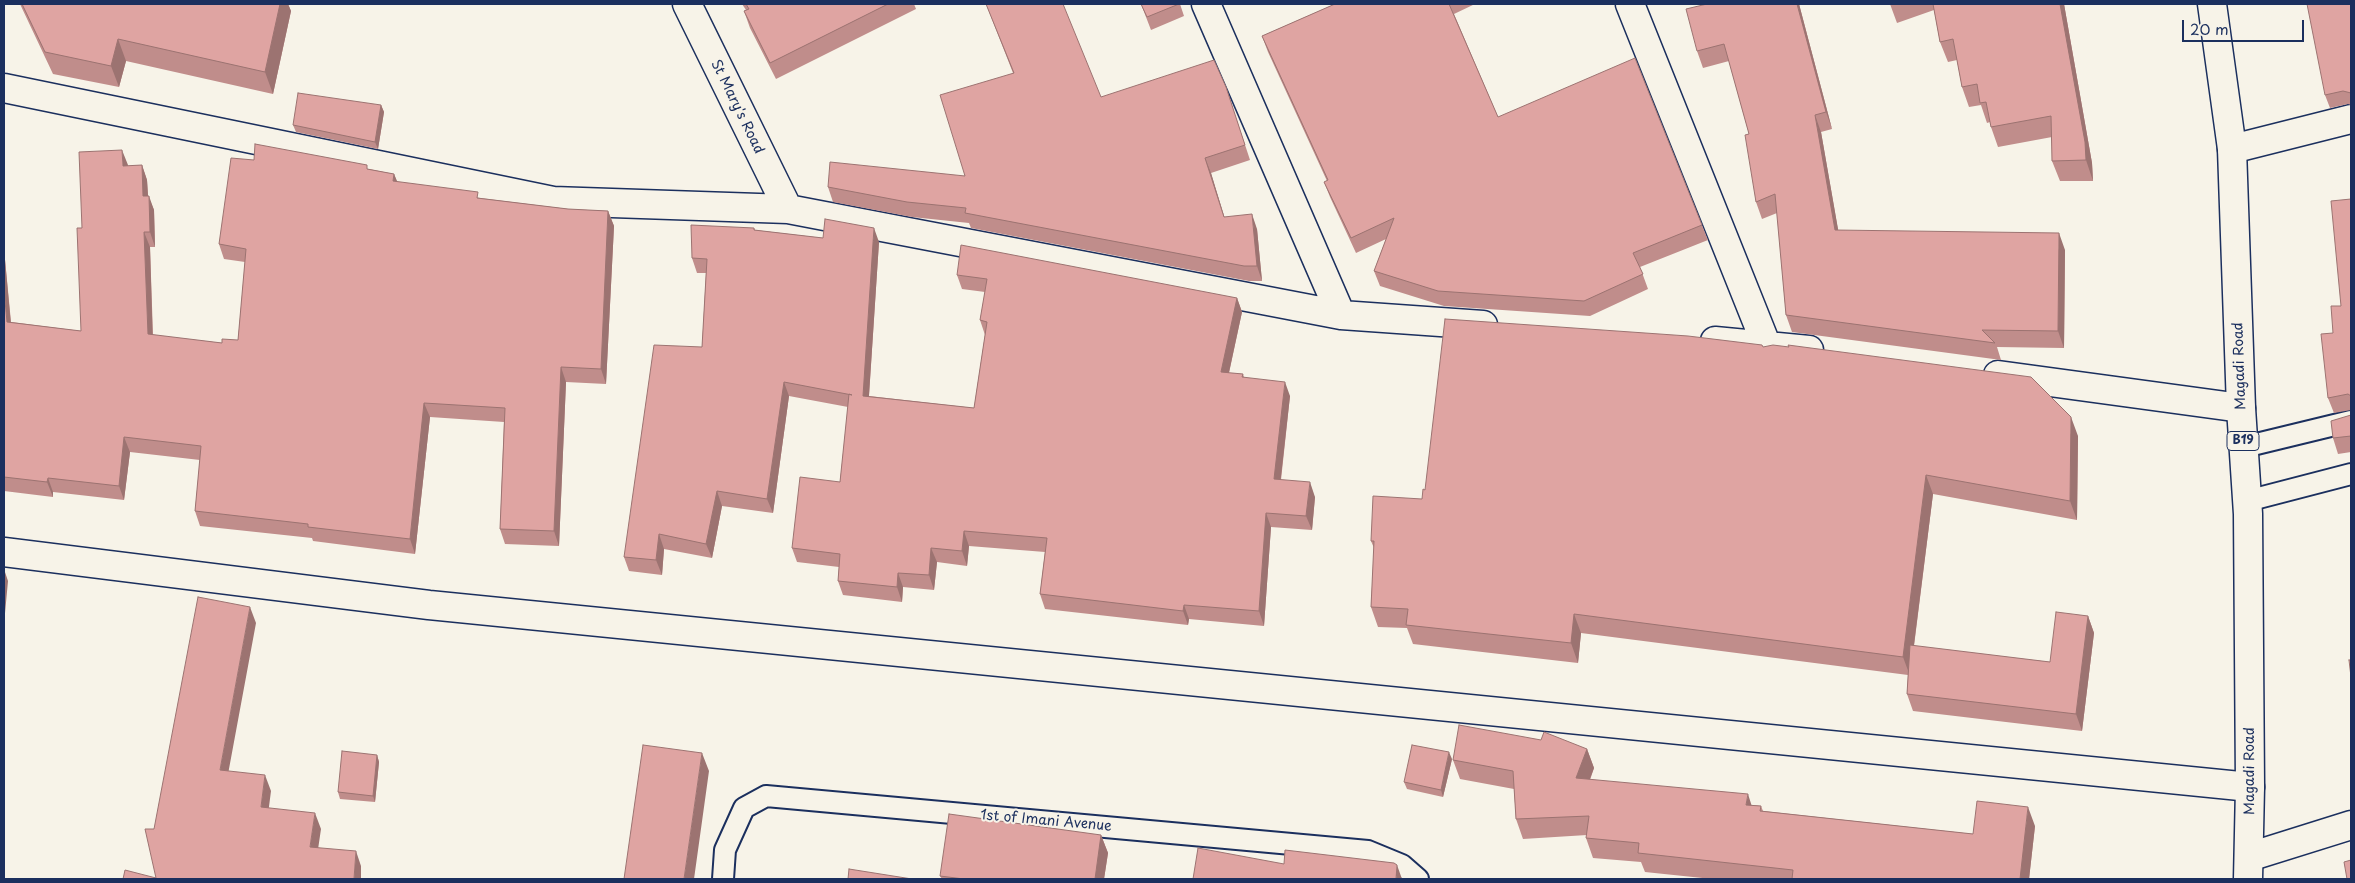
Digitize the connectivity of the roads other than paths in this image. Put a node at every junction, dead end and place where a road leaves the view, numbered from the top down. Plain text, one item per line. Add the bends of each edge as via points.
1 (687, 4) edge
2 (1206, 4) edge
3 (1630, 4) edge
4 (2212, 4) edge
5 (4, 88) edge
6 (2351, 119) edge
7 (2232, 149) junction
8 (788, 209) junction
9 (1341, 314) junction
10 (1509, 326) edge
11 (1687, 339) edge
12 (1766, 344) junction
13 (1835, 354) edge
14 (1974, 372) edge
15 (2241, 408) junction
16 (2351, 421) edge
17 (2244, 448) junction
18 (2351, 474) edge
19 (2247, 501) junction
20 (4, 552) edge
21 (2250, 787) junction
22 (2351, 825) edge
23 (2248, 868) edge
24 (723, 879) edge
25 (1418, 879) edge

1 - 8 main road, St Mary's Road
2 - 9 main road
3 - 12 main road
4 - 7 main road, Magadi Road / B19
5 - 8 main road via 553,201
6 - 7 main road
7 - 15 main road, Magadi Road / B19
8 - 9 main road
9 - 10 main road
11 - 12 main road
12 - 13 main road
14 - 15 main road
15 - 17 main road, Magadi Road / B19
16 - 17 lane
17 - 19 main road, Magadi Road / B19
18 - 19 lane
19 - 21 main road, Magadi Road / B19
20 - 21 main road via 429,604
21 - 23 main road, Magadi Road / B19
22 - 23 main road
24 - 25 lane, 1st of Imani Avenue via 725,850 744,808 766,796 1368,851 1402,865

